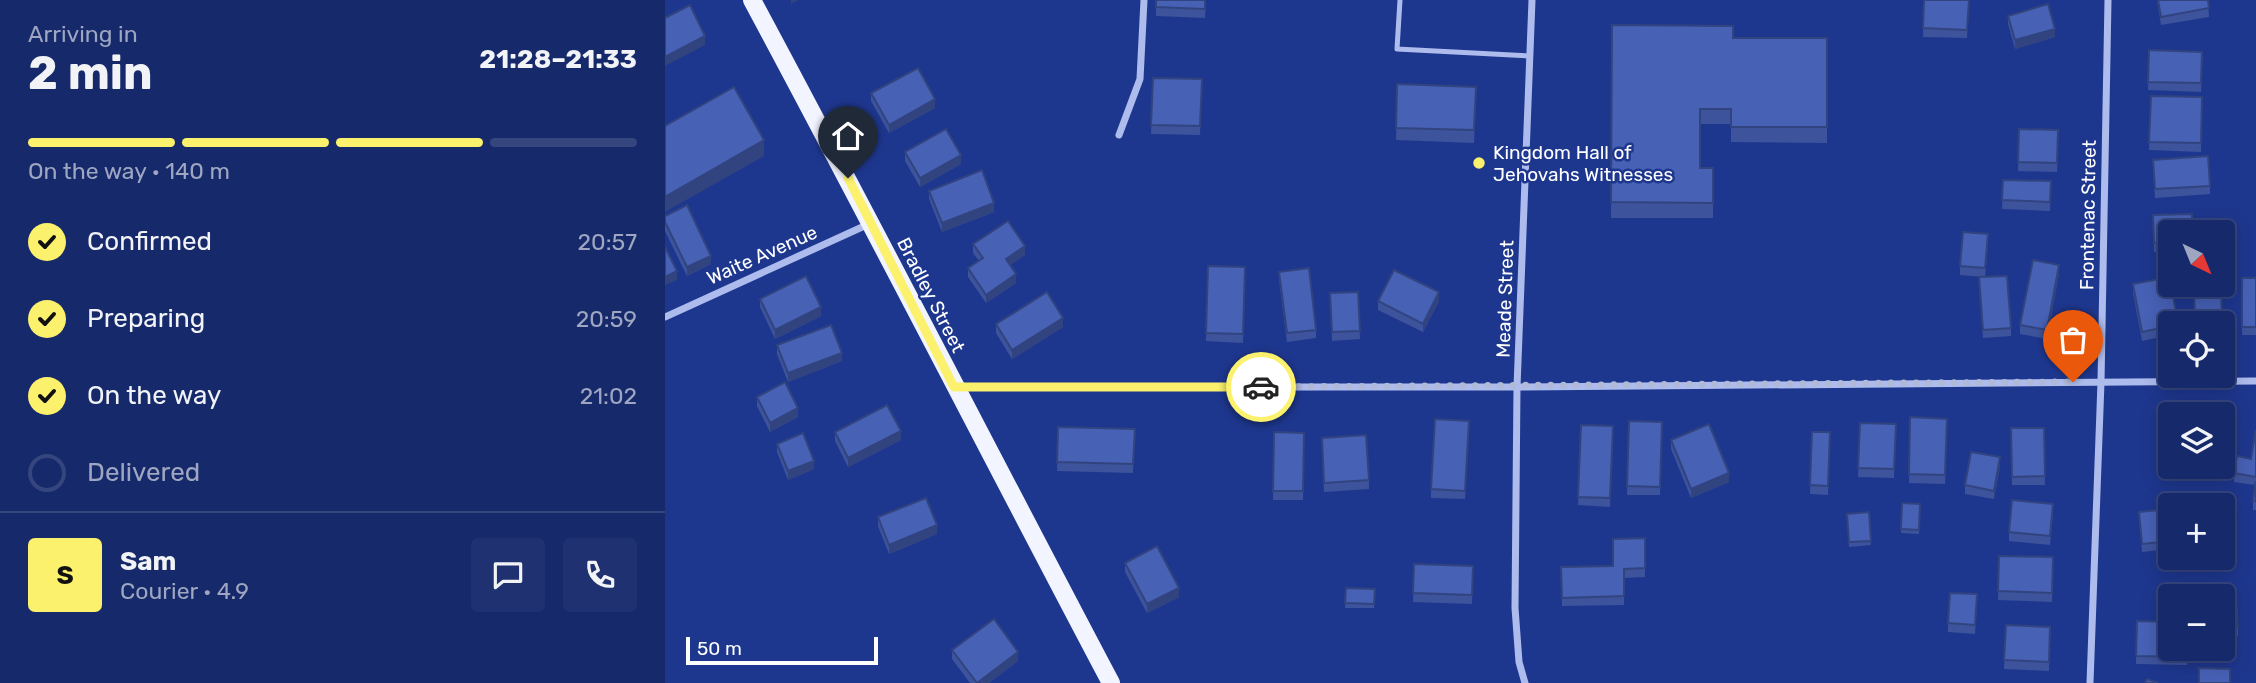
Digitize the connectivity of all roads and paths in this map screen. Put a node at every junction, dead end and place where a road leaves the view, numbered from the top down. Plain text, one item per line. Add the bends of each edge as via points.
1 (753, 0) edge
2 (1144, 0) edge
3 (1400, 0) edge
4 (1532, 0) edge
5 (2108, 0) edge
6 (1530, 56) junction
7 (1119, 135) dead end
8 (871, 223) junction
9 (665, 317) edge
10 (2256, 381) edge
11 (2101, 382) junction
12 (954, 387) junction
13 (1517, 387) junction
14 (1111, 683) edge
15 (1525, 683) edge
16 (2090, 683) edge

1 - 8 main road, Bradley Street
2 - 7 street via 1140,79
3 - 6 lane via 1397,49
4 - 6 street, Meade Street
5 - 11 street, Frontenac Street
6 - 13 street, Meade Street
8 - 9 street, Waite Avenue
8 - 12 main road, Bradley Street
10 - 11 street
11 - 13 street
11 - 16 street, Frontenac Street
12 - 13 street
12 - 14 main road, Bradley Street
13 - 15 street, Meade Street via 1515,608

